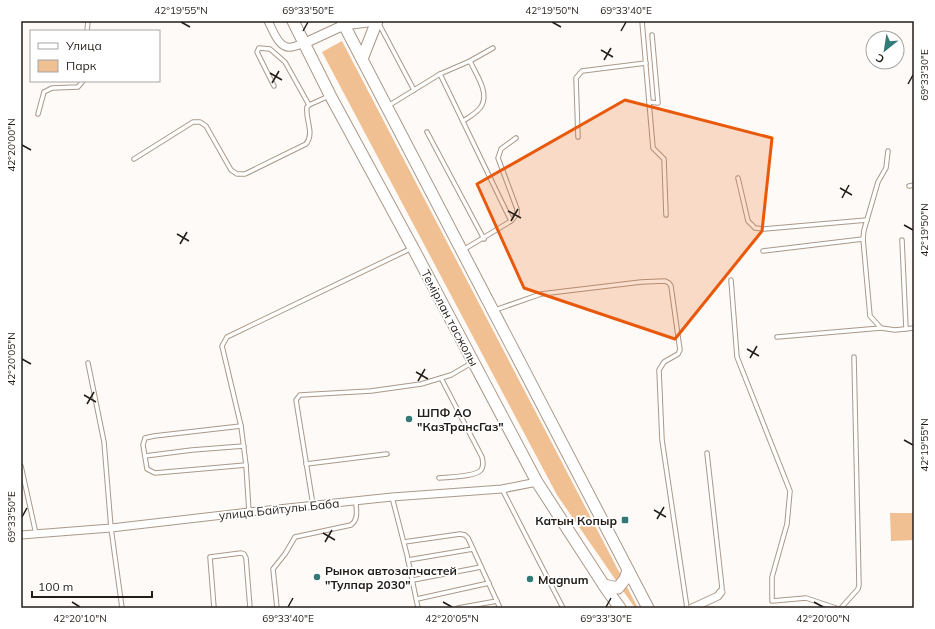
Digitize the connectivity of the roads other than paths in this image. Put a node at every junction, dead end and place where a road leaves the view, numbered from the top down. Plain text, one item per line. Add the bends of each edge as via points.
1 (268, 21) edge
2 (293, 21) edge
3 (377, 21) edge
4 (642, 21) edge
5 (343, 23) edge
6 (652, 35) dead end
7 (305, 43) junction
8 (493, 48) dead end
9 (362, 59) junction
10 (470, 61) junction
11 (646, 63) junction
12 (440, 74) junction
13 (82, 82) edge
14 (274, 86) dead end
15 (414, 90) junction
16 (330, 95) junction
17 (649, 102) junction
18 (309, 105) junction
19 (387, 107) junction
20 (38, 114) dead end
21 (463, 121) junction
22 (427, 132) dead end
23 (578, 137) dead end
24 (516, 138) dead end
25 (888, 151) dead end
26 (134, 159) dead end
27 (738, 178) dead end
28 (666, 215) dead end
29 (868, 220) junction
30 (511, 222) junction
31 (484, 239) junction
32 (863, 239) junction
33 (902, 240) dead end
34 (413, 248) junction
35 (462, 251) junction
36 (763, 251) dead end
37 (731, 280) dead end
38 (493, 311) junction
39 (881, 328) junction
40 (914, 328) edge
41 (906, 329) junction
42 (777, 337) dead end
43 (854, 358) dead end
44 (474, 362) junction
45 (88, 363) dead end
46 (441, 378) junction
47 (241, 426) junction
48 (244, 446) junction
49 (707, 453) dead end
50 (387, 454) dead end
51 (145, 456) junction
52 (306, 464) junction
53 (246, 465) junction
54 (21, 466) edge
55 (439, 478) dead end
56 (537, 482) junction
57 (502, 489) junction
58 (392, 497) junction
59 (356, 501) junction
60 (313, 505) junction
61 (249, 512) junction
62 (111, 528) junction
63 (36, 534) junction
64 (21, 535) edge
65 (404, 542) junction
66 (473, 549) junction
67 (408, 560) junction
68 (481, 567) junction
69 (628, 570) junction
70 (413, 580) junction
71 (489, 583) junction
72 (604, 585) junction
73 (721, 592) joint
74 (416, 599) junction
75 (497, 600) junction
76 (122, 608) edge
77 (214, 608) edge
78 (250, 608) edge
79 (277, 608) edge
80 (418, 608) edge
81 (458, 608) edge
82 (500, 608) edge
83 (563, 608) edge
84 (620, 608) edge
85 (648, 608) edge
86 (687, 608) edge
87 (692, 608) edge
88 (836, 608) edge
89 (841, 608) edge

1 - 7 street via 282,45 291,48
2 - 7 main road, Темірлан тасжолы
3 - 5 street
3 - 9 main road
3 - 15 lane
4 - 11 lane
5 - 7 street
5 - 9 main road
6 - 17 lane via 658,102
7 - 16 main road, Темірлан тасжолы
8 - 10 lane
9 - 19 main road
10 - 12 lane
10 - 21 lane via 484,92 482,105
11 - 17 lane
11 - 23 lane via 582,71 576,78
12 - 15 lane
12 - 21 lane
13 - 20 lane via 78,87 52,88 44,92
14 - 18 lane via 257,52 259,48 270,49 286,62
15 - 19 lane
16 - 18 lane
16 - 34 main road, Темірлан тасжолы
17 - 28 lane via 653,148 664,158
18 - 26 lane via 306,110 310,140 245,174 237,174 231,170 206,126 200,122 193,122
19 - 35 main road
21 - 30 lane
22 - 31 lane
24 - 30 lane via 501,149 498,158 517,209 517,214
25 - 29 lane via 886,168 878,182
27 - 29 lane via 748,221 755,228
29 - 32 lane
30 - 31 lane
31 - 35 lane
32 - 36 lane
32 - 39 lane via 870,316
33 - 41 lane
34 - 44 main road, Темірлан тасжолы
34 - 47 lane via 224,341 222,346
35 - 38 main road
37 - 88 lane via 737,357 790,490 787,524 772,577 772,601 806,598
38 - 69 main road
38 - 86 lane via 541,294 641,282 665,281 671,286 680,350 664,362 659,370 662,432
39 - 41 lane
39 - 42 lane
40 - 41 lane
43 - 89 lane via 859,585
44 - 46 lane
44 - 56 main road, Темірлан тасжолы
45 - 62 lane via 104,442
46 - 52 lane via 421,384 371,391 300,395 296,400
46 - 55 lane via 482,457 483,464 474,474
47 - 48 lane
47 - 51 lane via 145,438
48 - 51 lane
48 - 53 lane
49 - 73 lane
50 - 52 lane
51 - 53 lane via 147,469 156,473
52 - 60 lane
53 - 61 lane
54 - 63 lane
56 - 57 street, улица Байтулы Баба
56 - 72 main road, Темірлан тасжолы
57 - 58 street, улица Байтулы Баба
57 - 83 lane
58 - 59 street, улица Байтулы Баба
58 - 65 lane
59 - 60 street, улица Байтулы Баба
59 - 79 lane via 357,518 352,525 295,536 292,540 273,569
60 - 61 street, улица Байтулы Баба
61 - 62 street, улица Байтулы Баба
62 - 63 street, улица Байтулы Баба
62 - 76 lane
63 - 64 street, улица Байтулы Баба
65 - 66 lane via 460,534 468,538
65 - 67 lane
66 - 67 lane
66 - 68 lane
67 - 70 lane
68 - 70 lane
68 - 71 lane
69 - 72 main road via 618,588
69 - 85 main road
70 - 74 lane
71 - 74 lane
71 - 75 lane
72 - 84 main road, Темірлан тасжолы
73 - 87 street via 718,596
74 - 80 lane
75 - 81 lane
75 - 82 lane
77 - 78 lane via 210,557 241,553 246,558

